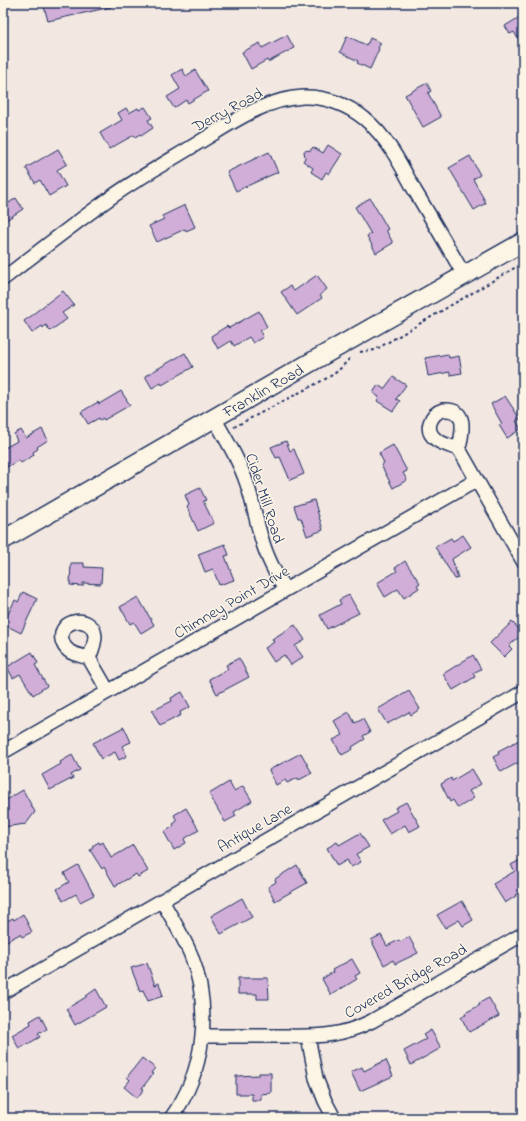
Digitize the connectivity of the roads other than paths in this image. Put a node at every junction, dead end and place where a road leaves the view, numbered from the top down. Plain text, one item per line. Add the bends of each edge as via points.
1 (523, 242) edge
2 (464, 275) junction
3 (3, 279) edge
4 (214, 418) junction
5 (459, 449) dead end
6 (477, 480) junction
7 (3, 540) edge
8 (523, 561) edge
9 (285, 590) junction
10 (89, 658) dead end
11 (108, 691) junction
12 (523, 692) edge
13 (3, 752) edge
14 (162, 901) junction
15 (523, 934) edge
16 (3, 992) edge
17 (202, 1036) junction
18 (308, 1037) junction
19 (171, 1118) edge
20 (334, 1118) edge

1 - 2 street, Franklin Road
2 - 3 street, Derry Road via 394,153 375,129 360,115 339,104 302,97 265,106 242,117 145,175 80,219
2 - 4 street, Franklin Road
4 - 7 street, Franklin Road
4 - 9 street, Cider Mill Road via 247,483 267,556
5 - 6 street
6 - 8 street
6 - 9 street, Chimney Point Drive
9 - 11 street, Chimney Point Drive
10 - 11 street
11 - 13 street, Chimney Point Drive
12 - 14 street, Antique Lane
14 - 16 street, Antique Lane
14 - 17 street via 184,940 196,971 201,993
15 - 18 street, Covered Bridge Road via 360,1026 333,1034
17 - 18 street, Covered Bridge Road
17 - 19 street via 190,1081
18 - 20 street via 316,1078

